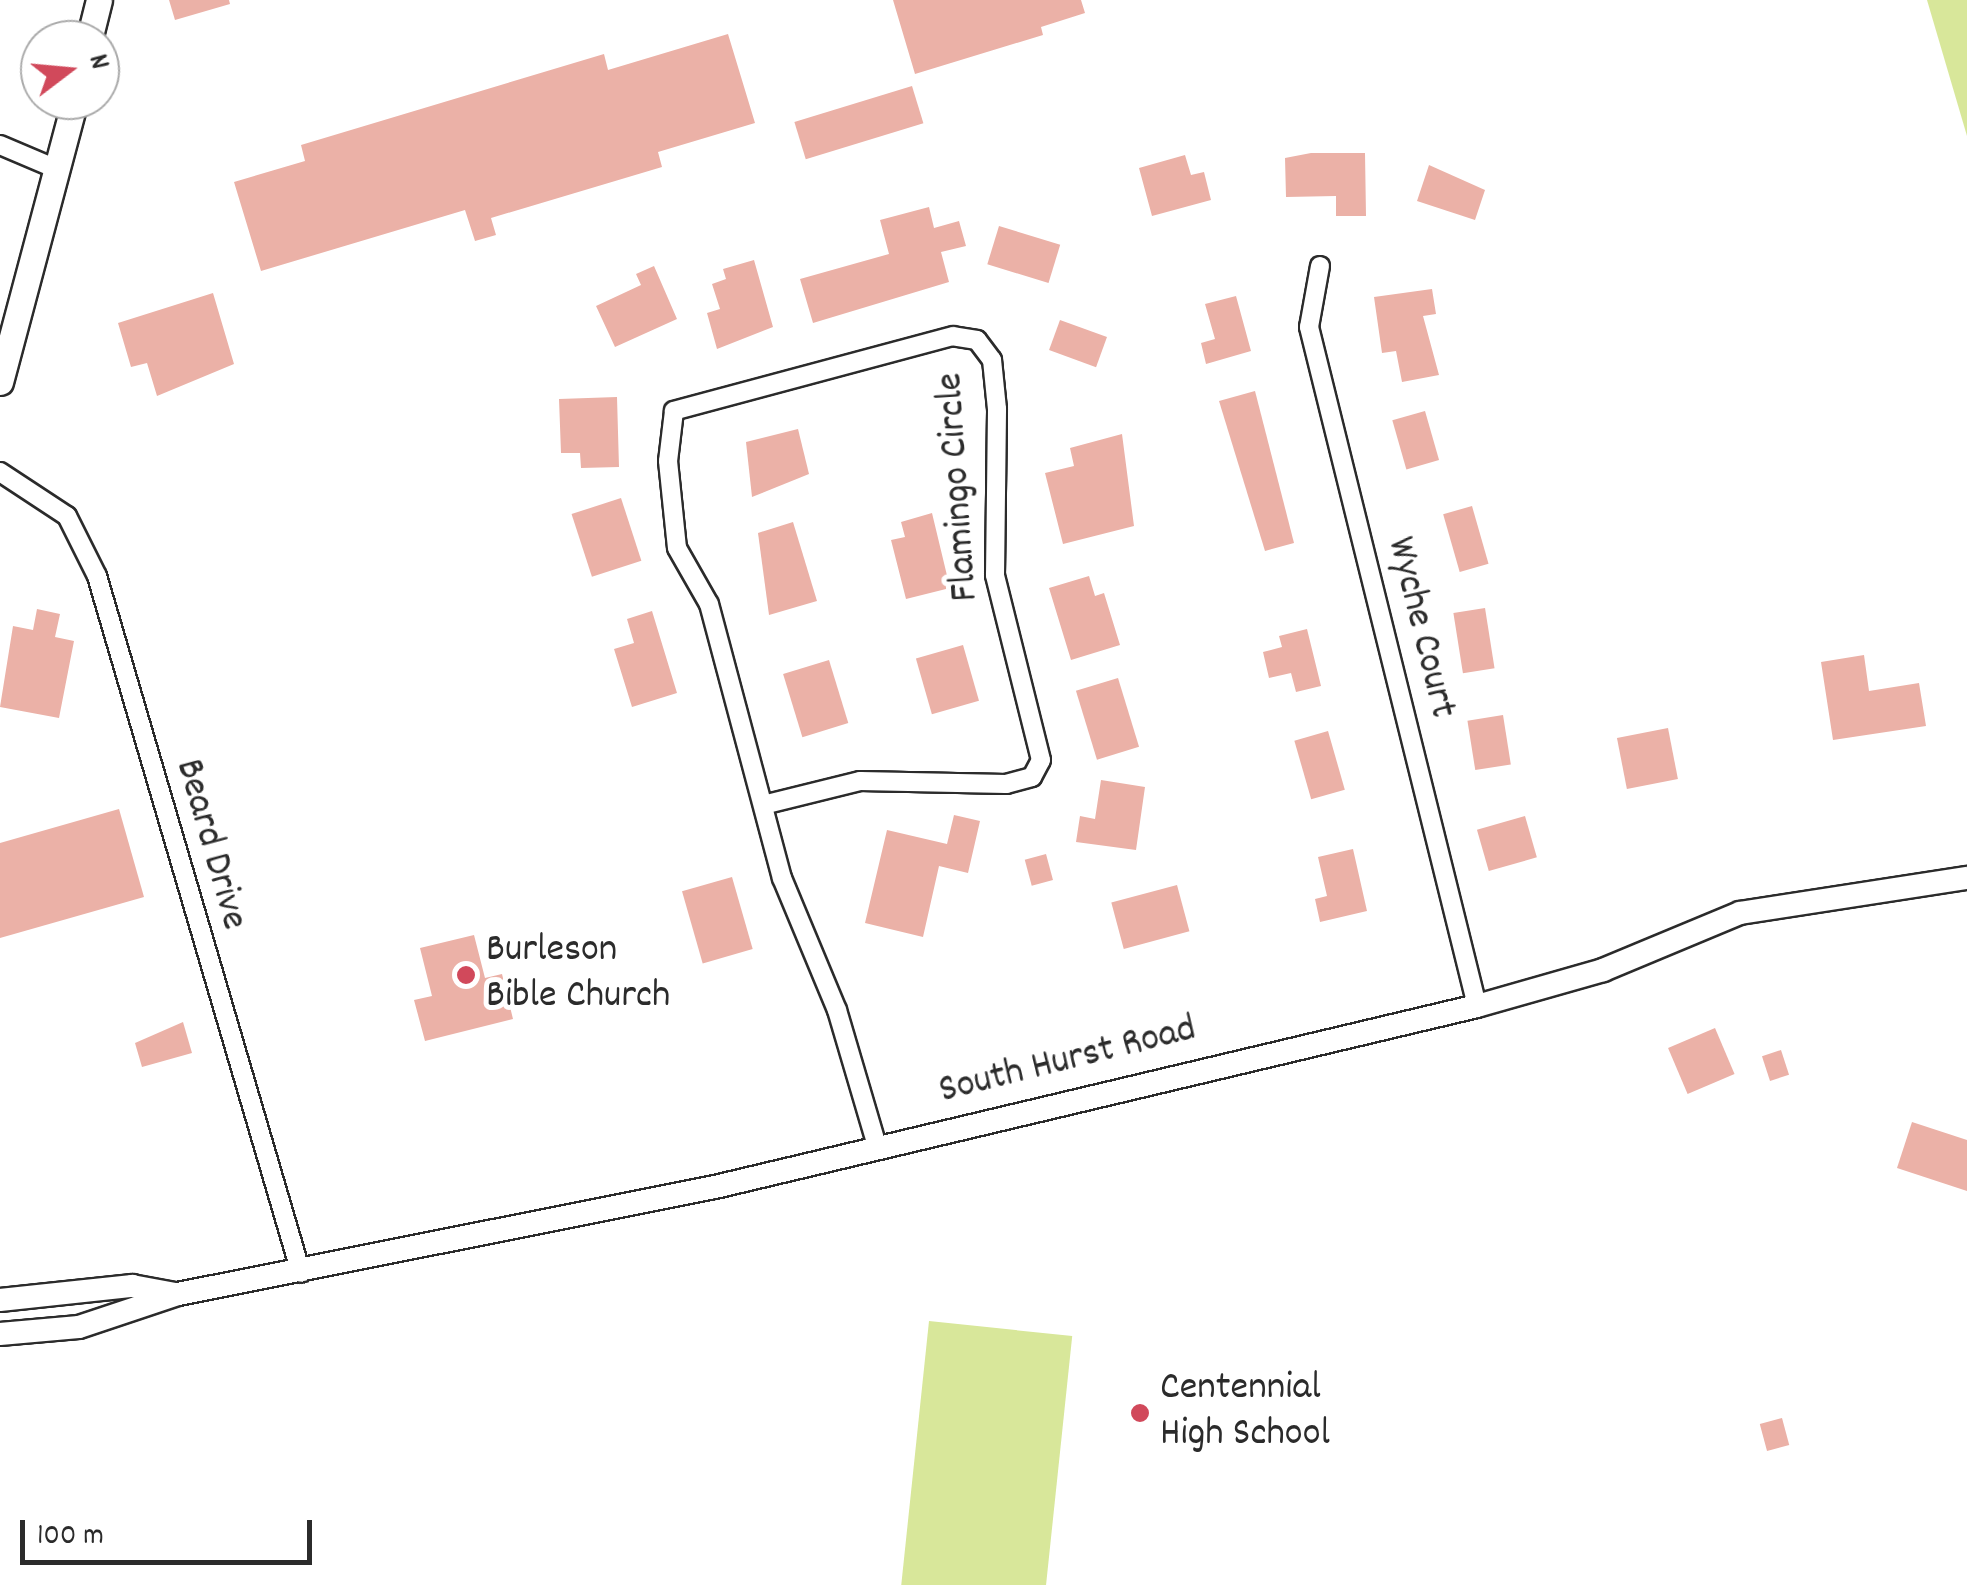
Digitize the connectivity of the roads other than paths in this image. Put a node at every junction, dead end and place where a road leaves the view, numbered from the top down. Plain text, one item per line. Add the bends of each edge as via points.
1 (70, 120) edge
2 (0, 145) edge
3 (59, 170) junction
4 (1320, 266) dead end
5 (0, 382) edge
6 (0, 472) edge
7 (764, 805) junction
8 (1967, 878) edge
9 (1477, 1006) junction
10 (878, 1150) junction
11 (301, 1273) junction
12 (178, 1294) junction
13 (0, 1300) edge
14 (0, 1334) edge

1 - 3 main road
2 - 3 street
3 - 5 main road
4 - 9 street, Wyche Court via 1308,328
6 - 11 street, Beard Drive via 67,516 96,576
7 - 7 street, Flamingo Circle via 709,604 677,548 668,462 674,411 953,336 977,340 992,360 997,409 995,575 1042,760 1032,777 1006,784 860,781
7 - 10 street, Flamingo Circle
8 - 9 street, South Hurst Road via 1740,913 1604,970
9 - 10 street, South Hurst Road
10 - 11 street, South Hurst Road
11 - 12 street, South Hurst Road
12 - 13 street, South Hurst Road via 132,1286
12 - 14 street, South Hurst Road via 79,1327

